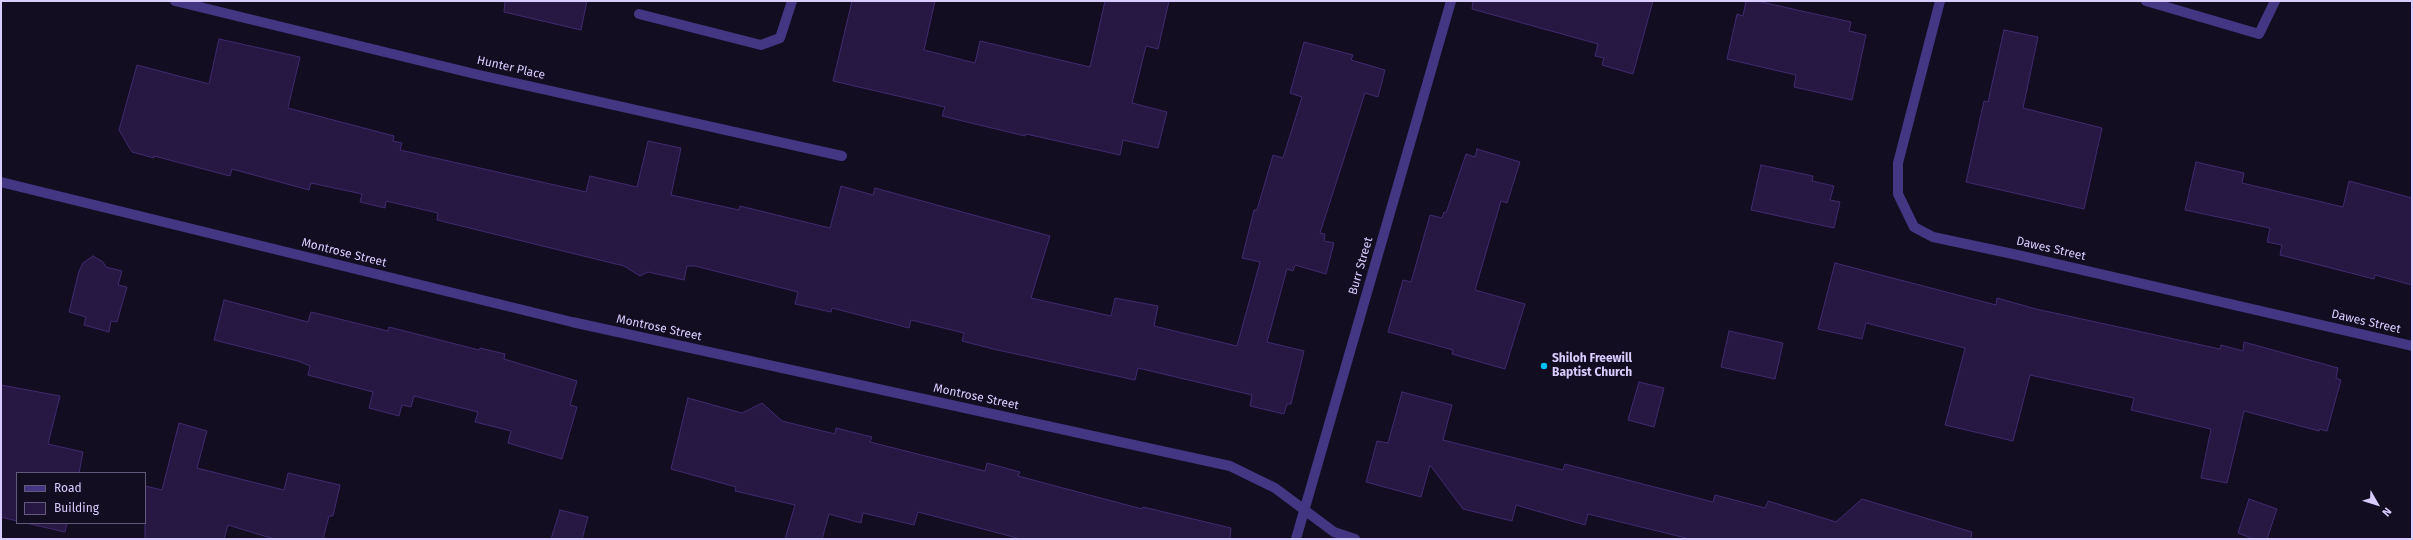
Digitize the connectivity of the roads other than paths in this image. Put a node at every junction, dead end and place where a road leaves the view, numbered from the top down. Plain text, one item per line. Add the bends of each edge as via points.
1 (175, 1) edge
2 (792, 1) edge
3 (1451, 1) edge
4 (1940, 1) edge
5 (2146, 1) edge
6 (2274, 1) edge
7 (639, 14) dead end
8 (842, 156) dead end
9 (1, 182) edge
10 (2412, 346) edge
11 (1304, 510) junction
12 (1296, 539) edge
13 (1355, 539) edge

1 - 8 street, Hunter Place via 475,74
2 - 7 street via 780,38 761,45
3 - 11 street, Burr Street
4 - 10 street, Dawes Street via 1898,163 1898,194 1914,227 1933,237
5 - 6 street via 2259,34
9 - 11 street, Montrose Street via 572,322 1230,466 1275,488
11 - 12 street, Burr Street
11 - 13 street, Montrose Street via 1334,532

